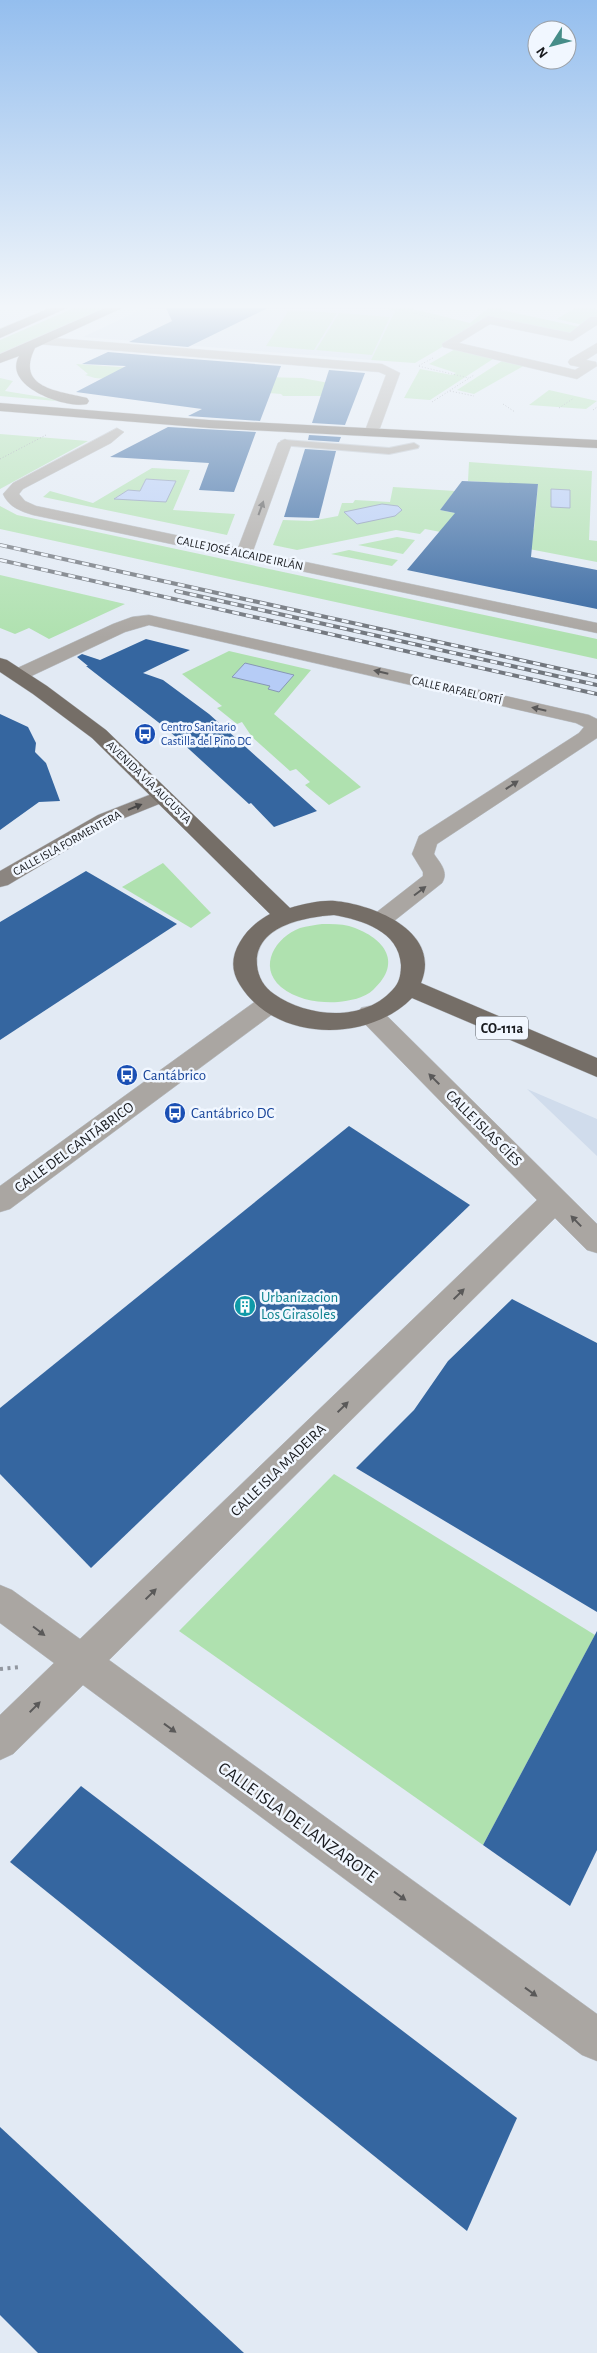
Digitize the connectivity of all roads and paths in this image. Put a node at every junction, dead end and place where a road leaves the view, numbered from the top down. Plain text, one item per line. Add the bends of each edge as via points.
1 (41, 418) edge
2 (133, 418) edge
3 (230, 418) edge
4 (377, 418) edge
5 (373, 428) junction
6 (97, 430) dead end
7 (117, 432) junction
8 (136, 433) dead end
9 (46, 436) dead end
10 (184, 436) dead end
11 (285, 442) junction
12 (427, 442) junction
13 (597, 444) edge
14 (597, 453) edge
15 (0, 459) edge
16 (244, 554) junction
17 (597, 628) edge
18 (0, 664) edge
19 (18, 675) junction
20 (162, 796) junction
21 (0, 880) edge
22 (285, 916) junction
23 (381, 920) junction
24 (408, 987) junction
25 (269, 1004) junction
26 (370, 1014) junction
27 (597, 1068) edge
28 (556, 1200) junction
29 (0, 1201) edge
30 (597, 1242) edge
31 (0, 1602) edge
32 (80, 1662) junction
33 (0, 1741) edge
34 (597, 2040) edge

1 - 12 main road
2 - 12 main road
3 - 5 main road
4 - 5 street
5 - 12 main road
6 - 7 main road
7 - 8 main road
7 - 16 street, CALLE JOSÉ ALCAIDE IRLÁN via 18,486 11,494 12,498 17,504 33,510
9 - 15 path
10 - 11 main road
11 - 12 main road
16 -> 11 street
12 - 13 main road
12 - 14 main road
16 - 17 street, CALLE JOSÉ ALCAIDE IRLÁN
18 - 19 main road, AVENIDA VÍA AUGUSTA
19 - 20 main road, AVENIDA VÍA AUGUSTA via 99,734
23 -> 19 street, CALLE RAFAEL ORTÍ via 434,878 423,854 427,842 586,737 594,725 582,719 149,620 138,620
21 -> 20 main road, CALLE ISLA FORMENTERA via 105,819
20 - 22 main road, AVENIDA VÍA AUGUSTA
22 - 23 main road via 334,908
22 - 25 main road via 266,926 252,940 245,956 245,973 254,990
23 - 24 main road via 400,934 412,951 414,969
24 - 26 main road via 393,1003
24 - 27 main road, CO-111a
25 - 26 main road via 307,1019 350,1020
25 - 29 street, CALLE DEL CANTÁBRICO
28 -> 26 street, CALLE ISLAS CÍES
30 -> 28 street, CALLE ISLAS CÍES
32 -> 28 street, CALLE ISLA MADEIRA
31 -> 32 street, CALLE ISLA DE LANZAROTE
33 -> 32 street, CALLE ISLA MADEIRA
32 -> 34 street, CALLE ISLA DE LANZAROTE

